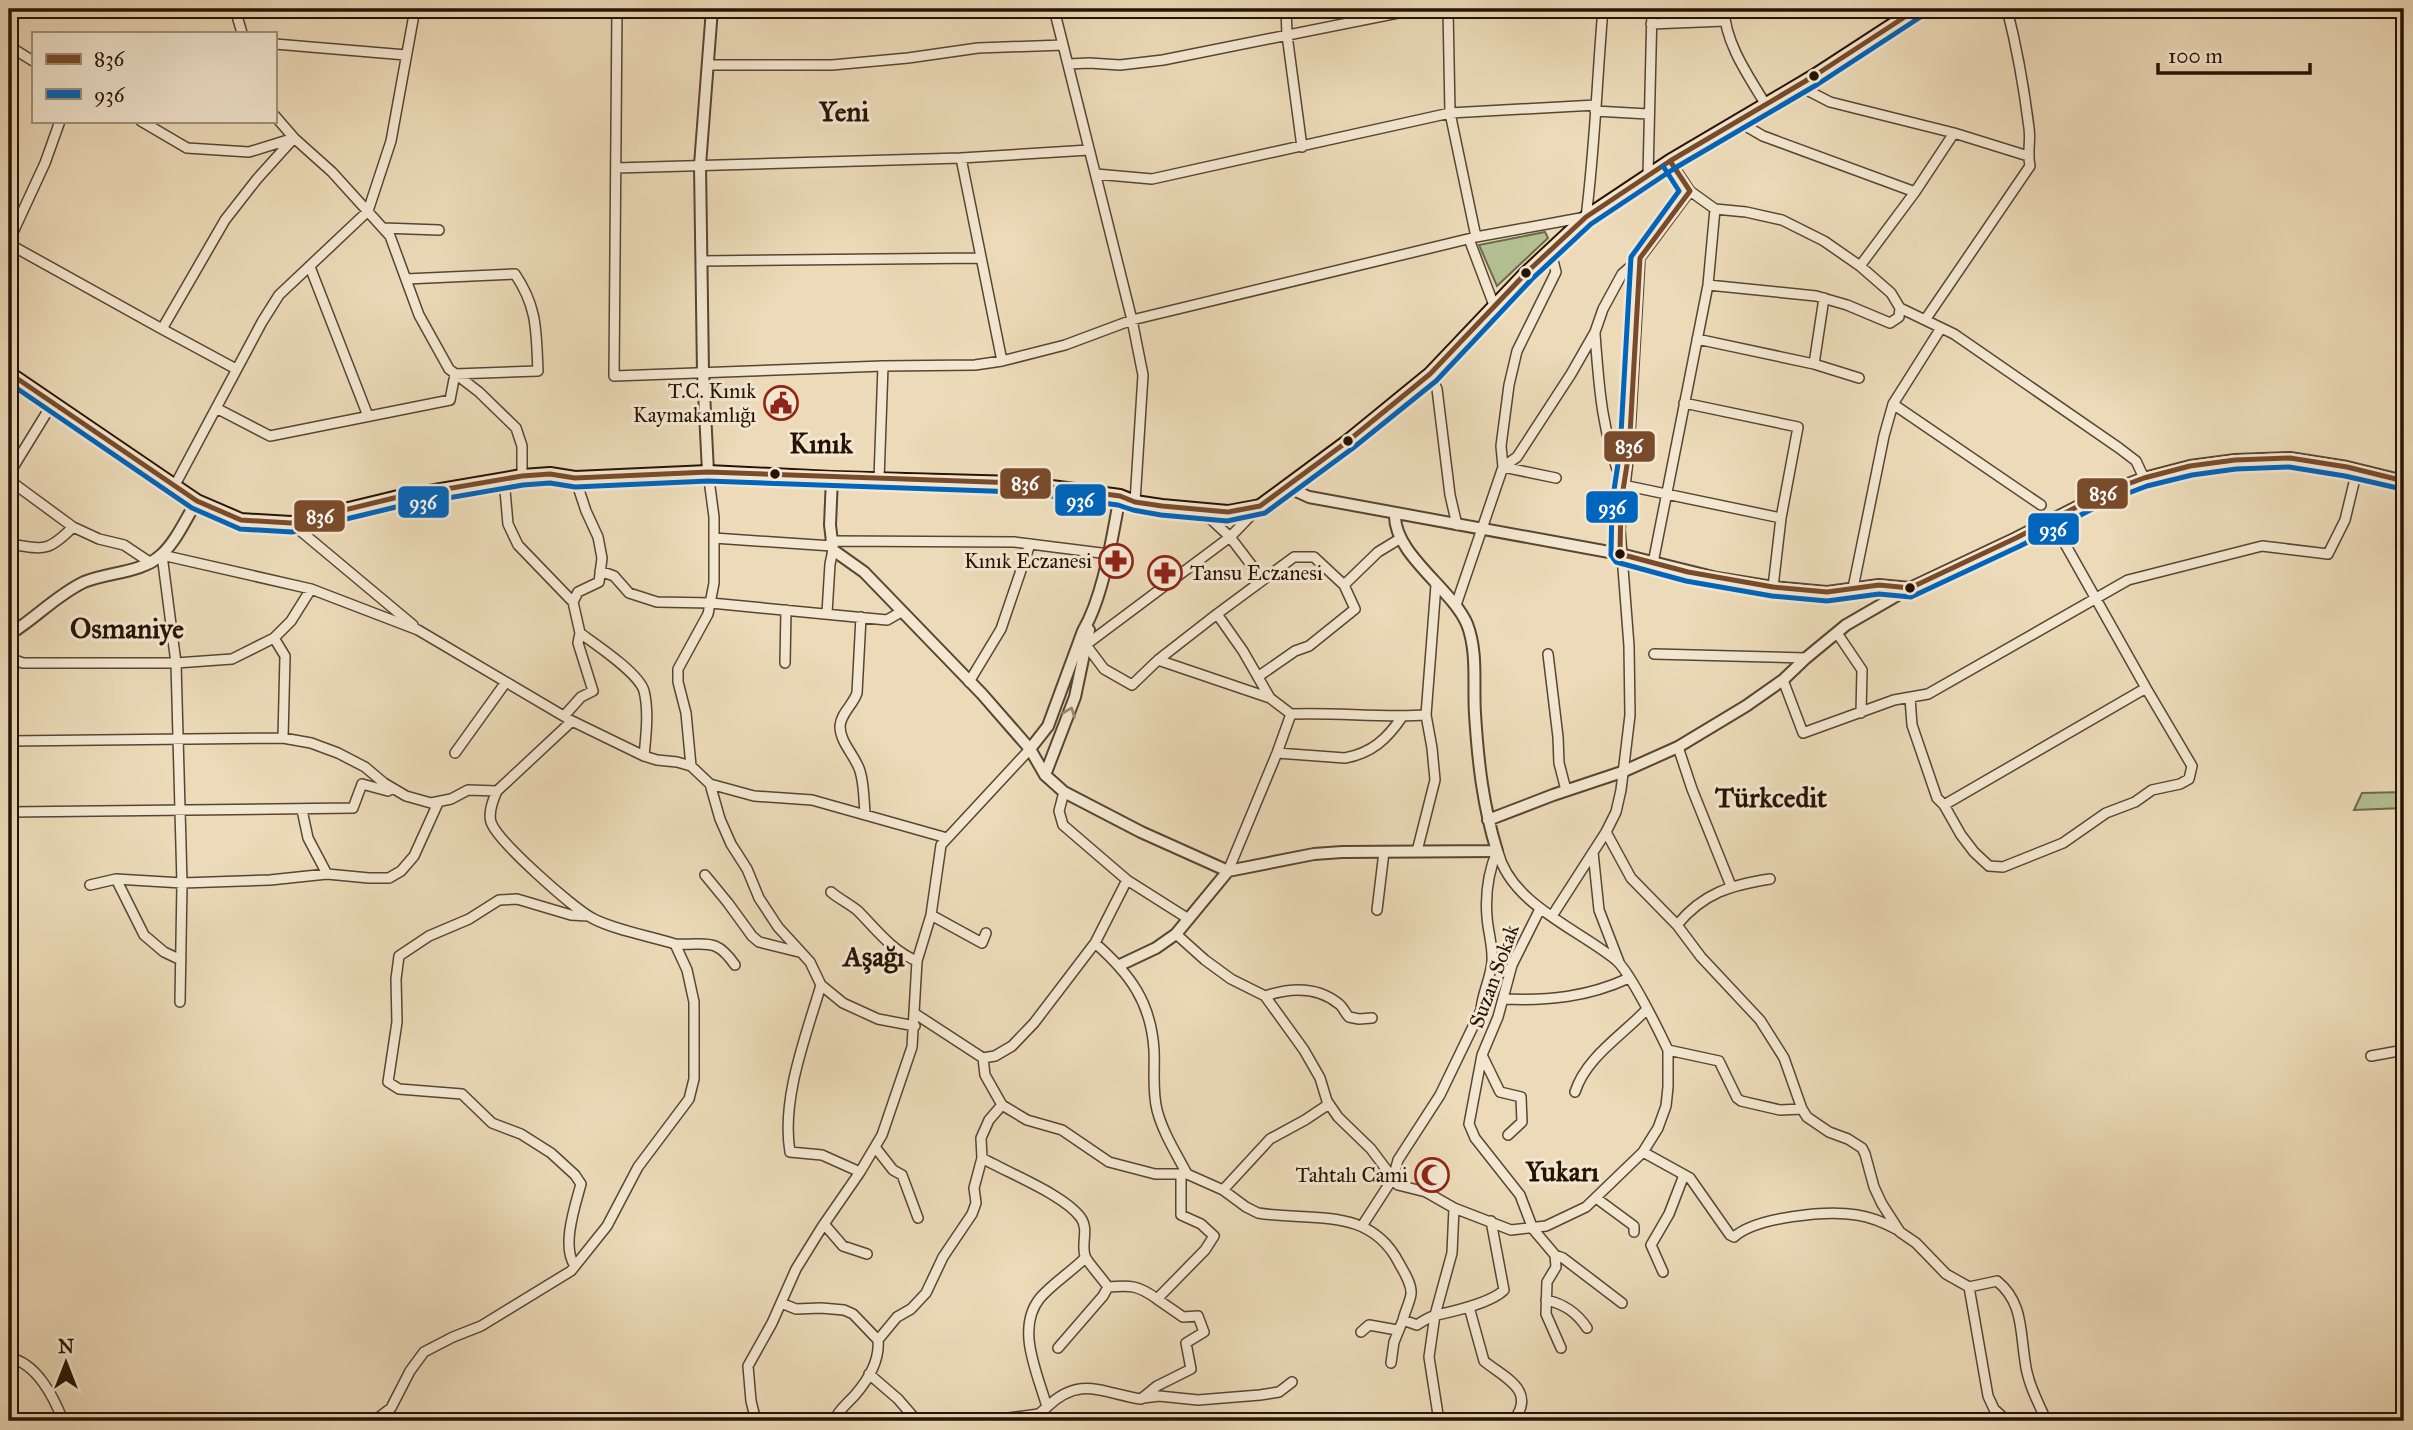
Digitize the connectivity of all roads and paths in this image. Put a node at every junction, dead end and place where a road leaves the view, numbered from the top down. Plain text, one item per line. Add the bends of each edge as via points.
1 (235, 9) edge
2 (415, 9) edge
3 (617, 9) edge
4 (712, 9) edge
5 (1054, 9) edge
6 (1286, 9) edge
7 (1419, 9) edge
8 (1448, 9) edge
9 (1603, 9) edge
10 (1652, 9) edge
11 (1724, 9) edge
12 (2007, 9) edge
13 (1911, 11) edge
14 (1724, 21) junction
15 (1651, 24) junction
16 (242, 32) edge
17 (1287, 35) junction
18 (276, 44) edge
19 (1063, 45) junction
20 (9, 46) edge
21 (406, 55) junction
22 (32, 60) edge
23 (1069, 64) junction
24 (708, 65) junction
25 (1797, 85) junction
26 (1766, 105) junction
27 (1596, 108) junction
28 (1450, 113) junction
29 (1648, 114) junction
30 (276, 117) edge
31 (1737, 121) junction
32 (60, 122) edge
33 (143, 122) edge
34 (1954, 134) junction
35 (294, 138) junction
36 (1302, 147) junction
37 (1089, 150) junction
38 (2028, 156) junction
39 (961, 158) junction
40 (1670, 161) junction
41 (700, 165) junction
42 (616, 168) junction
43 (1096, 174) junction
44 (1648, 176) junction
45 (1690, 191) junction
46 (1914, 192) junction
47 (1715, 209) junction
48 (368, 211) junction
49 (1586, 217) junction
50 (13, 225) edge
51 (383, 228) junction
52 (439, 230) dead end
53 (1472, 238) junction
54 (9, 243) edge
55 (1550, 249) junction
56 (980, 258) junction
57 (1640, 258) junction
58 (702, 261) junction
59 (1860, 266) junction
60 (310, 267) junction
61 (406, 279) junction
62 (1708, 285) junction
63 (1824, 298) junction
64 (1900, 307) junction
65 (1495, 308) junction
66 (1132, 320) junction
67 (1925, 320) junction
68 (1941, 328) junction
69 (162, 329) junction
70 (1595, 332) junction
71 (1698, 339) junction
72 (1002, 361) junction
73 (1814, 364) junction
74 (883, 366) junction
75 (236, 369) junction
76 (703, 372) junction
77 (9, 373) edge
78 (455, 374) junction
79 (1430, 374) junction
80 (1859, 377) dead end
81 (21, 382) junction
82 (9, 398) edge
83 (1684, 403) junction
84 (52, 404) junction
85 (1893, 404) junction
86 (216, 408) junction
87 (368, 416) junction
88 (1503, 467) junction
89 (2357, 470) junction
90 (708, 472) junction
91 (9, 474) edge
92 (522, 476) junction
93 (575, 478) junction
94 (832, 478) junction
95 (1556, 478) dead end
96 (2144, 478) junction
97 (504, 479) junction
98 (879, 479) junction
99 (9, 480) edge
100 (2404, 481) edge
101 (175, 485) junction
102 (1623, 485) junction
103 (1287, 487) junction
104 (1667, 493) junction
105 (1120, 496) junction
106 (197, 501) junction
107 (1135, 502) junction
108 (2041, 505) dead end
109 (1260, 506) junction
110 (1200, 509) junction
111 (1395, 514) junction
112 (1781, 517) junction
113 (2051, 519) junction
114 (291, 523) junction
115 (1457, 525) junction
116 (73, 527) junction
117 (1481, 528) junction
118 (1230, 537) junction
119 (714, 538) junction
120 (1401, 538) junction
121 (9, 544) edge
122 (1030, 544) junction
123 (832, 546) junction
124 (1109, 554) junction
125 (1620, 554) junction
126 (162, 555) junction
127 (151, 562) junction
128 (1653, 563) junction
129 (600, 571) junction
130 (1262, 579) junction
131 (1344, 585) junction
132 (1436, 585) junction
133 (1773, 587) junction
134 (1853, 588) junction
135 (1910, 588) junction
136 (311, 589) junction
137 (2095, 597) junction
138 (573, 602) junction
139 (711, 603) junction
140 (1456, 606) junction
141 (786, 610) junction
142 (901, 612) junction
143 (827, 613) junction
144 (1217, 614) junction
145 (861, 617) junction
146 (1089, 620) junction
147 (418, 630) junction
148 (10, 633) edge
149 (580, 633) junction
150 (1837, 633) junction
151 (274, 638) junction
152 (1086, 645) junction
153 (1076, 652) junction
154 (1548, 654) dead end
155 (1654, 654) dead end
156 (9, 658) edge
157 (1806, 658) junction
158 (1158, 660) junction
159 (176, 663) junction
160 (785, 663) dead end
161 (1259, 676) junction
162 (1783, 680) junction
163 (506, 682) junction
164 (969, 682) junction
165 (2146, 688) junction
166 (1270, 698) junction
167 (1910, 698) junction
168 (1861, 713) junction
169 (1291, 714) junction
170 (1426, 715) junction
171 (1402, 717) junction
172 (568, 718) junction
173 (178, 738) junction
174 (283, 738) junction
175 (9, 741) edge
176 (1678, 747) junction
177 (1030, 749) junction
178 (455, 753) dead end
179 (1277, 753) junction
180 (644, 756) junction
181 (691, 766) junction
182 (1622, 772) junction
183 (1045, 775) junction
184 (710, 783) junction
185 (391, 788) junction
186 (1566, 790) junction
187 (496, 791) junction
188 (1064, 792) junction
189 (438, 803) junction
190 (1944, 805) junction
191 (179, 809) junction
192 (302, 810) junction
193 (9, 813) edge
194 (865, 814) junction
195 (1488, 820) junction
196 (1606, 832) junction
197 (947, 838) junction
198 (1417, 851) junction
199 (1497, 851) junction
200 (1384, 852) junction
201 (1593, 852) junction
202 (1228, 871) junction
203 (327, 874) junction
204 (705, 875) dead end
205 (116, 879) junction
206 (1770, 879) dead end
207 (1127, 880) junction
208 (182, 883) junction
209 (90, 884) dead end
210 (1731, 886) junction
211 (831, 892) dead end
212 (1540, 909) junction
213 (1377, 910) dead end
214 (931, 915) junction
215 (589, 916) junction
216 (1552, 916) junction
217 (1187, 918) junction
218 (1677, 925) junction
219 (986, 933) dead end
220 (1175, 934) junction
221 (1095, 943) junction
222 (675, 944) junction
223 (802, 953) junction
224 (181, 960) junction
225 (916, 961) junction
226 (1619, 962) junction
227 (735, 965) dead end
228 (1120, 965) junction
229 (1629, 978) junction
230 (821, 985) junction
231 (1265, 996) junction
232 (1504, 999) junction
233 (180, 1002) dead end
234 (1647, 1009) junction
235 (1481, 1010) junction
236 (914, 1013) junction
237 (1498, 1017) junction
238 (1371, 1018) dead end
239 (915, 1026) junction
240 (2404, 1049) edge
241 (1668, 1050) junction
242 (1482, 1055) junction
243 (2371, 1056) dead end
244 (983, 1058) junction
245 (1575, 1092) dead end
246 (1329, 1104) junction
247 (1002, 1105) junction
248 (1802, 1109) junction
249 (1508, 1135) dead end
250 (875, 1147) junction
251 (1643, 1152) junction
252 (982, 1158) junction
253 (860, 1172) junction
254 (1184, 1175) junction
255 (1684, 1175) junction
256 (1393, 1178) junction
257 (1223, 1190) junction
258 (1596, 1198) junction
259 (1454, 1208) junction
260 (918, 1218) dead end
261 (1491, 1221) junction
262 (824, 1224) junction
263 (1362, 1226) junction
264 (1533, 1229) junction
265 (1900, 1231) junction
266 (1633, 1232) dead end
267 (867, 1254) dead end
268 (1555, 1255) junction
269 (1085, 1258) junction
270 (575, 1266) junction
271 (1663, 1272) dead end
272 (1108, 1287) junction
273 (1969, 1287) junction
274 (1157, 1299) junction
275 (1546, 1300) junction
276 (781, 1303) junction
277 (1622, 1303) dead end
278 (1469, 1307) junction
279 (1435, 1315) junction
280 (1403, 1320) junction
281 (1587, 1328) dead end
282 (1398, 1330) junction
283 (1361, 1332) dead end
284 (878, 1340) junction
285 (1059, 1348) dead end
286 (1560, 1348) dead end
287 (9, 1357) edge
288 (1391, 1363) dead end
289 (870, 1374) junction
290 (1292, 1382) dead end
291 (1141, 1399) junction
292 (1047, 1407) junction
293 (1439, 1417) edge
294 (2045, 1418) dead end
295 (64, 1421) edge
296 (374, 1421) edge
297 (756, 1421) edge
298 (834, 1421) edge
299 (918, 1421) edge
300 (985, 1421) edge
301 (1449, 1421) edge
302 (1513, 1421) edge
303 (2007, 1421) edge

1 - 16 street
2 - 21 street
3 - 42 street
4 - 24 street
5 - 19 street
6 - 17 street
7 - 17 street
8 - 28 street
9 - 27 street
10 - 15 street
11 - 14 street
12 - 38 street via 2024,86
13 - 25 main road
14 - 15 street
14 - 26 street
15 - 29 street
17 - 23 street via 1163,60
17 - 36 street
18 - 21 street
19 - 23 street
19 - 24 street via 978,48 832,65
20 - 22 street
21 - 48 street via 391,141
23 - 37 street
24 - 41 street
25 - 26 main road
25 - 34 street via 1830,102
26 - 31 main road
27 - 28 street
27 - 29 street
27 - 49 street
28 - 36 street
28 - 53 street
29 - 44 street
30 - 35 street
31 - 40 main road
31 - 46 street via 1763,136
32 - 50 street via 45,163
33 - 35 street via 187,148 249,152
34 - 38 street
34 - 46 street
35 - 48 street
35 - 69 street via 225,220
36 - 43 street via 1152,179
37 - 39 street
37 - 43 street
38 - 67 street via 2030,166 2022,180
39 - 41 street
39 - 56 street
40 - 44 main road
40 - 45 street
41 - 42 street
41 - 58 street
42 - 76 street via 614,376
43 - 66 street
44 - 49 main road
45 - 47 street
45 - 57 street
46 - 59 street
47 - 59 street via 1782,220
47 - 62 street
48 - 51 street
48 - 60 street
49 - 53 street
49 - 55 main road
50 - 54 street
51 - 52 street
51 - 61 street
53 - 65 street
53 - 66 street
54 - 69 street
55 - 65 main road
55 - 88 street via 1556,272 1517,351 1509,385 1501,446
56 - 58 street
56 - 72 street
57 - 70 street via 1622,274
57 - 102 street via 1629,452
58 - 76 street
59 - 64 street
60 - 75 street via 279,295
60 - 87 street
61 - 78 street via 433,344
61 - 78 street via 515,274 527,292 536,323 538,371
62 - 63 street
62 - 71 street
63 - 64 street via 1890,323 1899,317
63 - 73 street
64 - 67 street
65 - 79 main road
66 - 72 street via 1065,345
66 - 107 street via 1143,375
67 - 68 street
68 - 85 street
68 - 96 street via 2119,448 2136,461
69 - 75 street
70 - 88 street via 1517,457
70 - 102 street via 1607,441
71 - 73 street
71 - 83 street
72 - 74 street
73 - 80 street
74 - 76 street
74 - 98 street
75 - 86 street
76 - 90 street
77 - 81 main road
78 - 87 street via 450,400
78 - 92 street via 516,428 523,446
79 - 103 main road
79 - 115 street via 1437,389
81 - 82 street
81 - 84 main road
83 - 104 street
83 - 112 street via 1798,427
84 - 91 street
84 - 101 main road
85 - 108 street
85 - 134 street
86 - 87 street via 270,436
86 - 101 street
88 - 95 street
88 - 117 street
89 - 96 street via 2276,458 2235,460
89 - 100 street
89 - 137 street via 2346,520 2328,554 2262,546 2128,580
90 - 93 main road
90 - 94 main road
90 - 119 street
92 - 93 main road
92 - 97 main road
93 - 129 street via 598,537
94 - 98 main road
94 - 123 street
96 - 113 street
97 - 114 main road via 394,498
97 - 138 street via 508,524 518,545
98 - 105 main road via 1021,483
99 - 116 street
101 - 106 main road
102 - 104 street
102 - 125 street
103 - 109 main road
103 - 111 street via 1309,497
104 - 112 street
104 - 128 street
105 - 107 main road
105 - 124 street
106 - 114 main road via 241,520
106 - 126 street
107 - 110 main road
109 - 110 main road via 1228,512
109 - 118 street
110 - 118 street
111 - 115 street
111 - 120 street
112 - 133 street
113 - 135 street
113 - 137 street
114 - 147 street
115 - 117 street
116 - 121 street via 55,544 39,548
116 - 127 street via 124,545
117 - 125 street
117 - 140 street
118 - 130 street
118 - 152 street
119 - 123 street
119 - 139 street
120 - 131 street via 1378,552
120 - 132 street
122 - 123 street via 940,540
122 - 124 street
122 - 164 street via 1001,629
123 - 142 street
123 - 143 street
124 - 146 street
125 - 128 street
125 - 182 street via 1630,715
126 - 127 street
126 - 136 street
126 - 159 street
127 - 148 street via 86,581
128 - 133 street
129 - 138 street via 598,582 578,592
129 - 139 street via 614,576 624,590 642,599
130 - 131 street via 1294,557 1314,557
130 - 144 street
131 - 161 street via 1355,609 1309,646
132 - 140 street
132 - 170 street
133 - 134 street via 1827,593
134 - 135 street via 1879,584
135 - 150 street
136 - 147 street
136 - 151 street
137 - 165 street
137 - 167 street via 1928,694
138 - 149 street
139 - 141 street
139 - 181 street via 678,669
140 - 195 street via 1472,638 1480,782
141 - 143 street
141 - 160 street
142 - 145 street via 887,620
142 - 164 street
143 - 145 street
144 - 158 street
144 - 161 street
145 - 194 street via 857,693 840,728 861,774
146 - 152 street
146 - 153 street
147 - 163 street
149 - 172 street via 578,643 593,691 581,697
149 - 180 street via 621,663 644,688
150 - 157 street
150 - 168 street via 1862,670
151 - 159 street via 232,659
151 - 174 street via 285,656
152 - 153 street
152 - 158 street via 1104,669 1132,685
183 -> 152 street via 1075,697
153 - 177 street via 1048,726
154 - 186 street
155 - 157 street
156 - 159 street via 23,663
157 - 162 street
158 - 166 street
159 - 173 street
161 - 166 street
162 - 168 street via 1803,733
162 - 176 street
163 - 172 street
163 - 178 street
164 - 177 street
165 - 190 street
165 - 190 street via 2192,766 2189,779 2152,790 2063,843 2003,867 1989,866 1974,852
166 - 169 street
167 - 168 street
167 - 190 street via 1912,725 1937,798
169 - 171 street
169 - 179 street
170 - 171 street
170 - 198 street via 1435,780
171 - 179 street via 1380,743 1356,756
172 - 180 street
172 - 187 street
173 - 174 street
173 - 175 street
173 - 191 street
174 - 185 street via 338,753
176 - 182 street
176 - 210 street
177 - 183 street
177 - 197 street
179 - 202 street
180 - 181 street
181 - 184 street
182 - 186 street
182 - 196 street via 1616,812
183 - 188 street
184 - 194 street via 754,796 812,800
184 - 223 street via 719,819 759,898
185 - 189 street
185 - 192 street via 362,784 353,808
186 - 195 street
187 - 189 street via 467,790
187 - 215 street via 491,821 498,834
188 - 202 street
188 - 207 street via 1059,811 1063,825
189 - 203 street via 414,856 401,871 389,878
191 - 192 street
191 - 193 street
191 - 208 street
192 - 203 street via 308,838
194 - 197 street
195 - 199 street
196 - 201 street
196 - 218 street via 1631,878
197 - 214 street via 941,845
198 - 199 street
198 - 200 street
199 - 212 street via 1507,874
199 - 235 street via 1488,880 1492,966
200 - 202 street via 1314,854
200 - 213 street
201 - 216 street
201 - 226 street via 1599,910
202 - 217 street
203 - 208 street
204 - 223 street via 751,936
205 - 208 street
205 - 209 street
205 - 224 street via 144,934
206 - 210 street
207 - 217 street
207 - 221 street
208 - 224 street
210 - 218 street via 1691,908
211 - 225 street
212 - 216 street
212 - 232 street, Suzan Sokak via 1512,965
214 - 219 street via 982,943
214 - 225 street
215 - 222 street
215 - 270 street via 517,899 499,900 399,956 397,1022 388,1082 399,1089 462,1094 492,1123 522,1134 575,1175 581,1184 568,1247
216 - 226 street
217 - 220 street
218 - 248 street via 1760,1020 1783,1058
220 - 228 street
220 - 231 street via 1231,979
221 - 228 street
221 - 244 street via 1012,1046
222 - 227 street via 711,943 724,949
222 - 270 street via 694,1002 694,1079 688,1099 638,1167 607,1226
223 - 230 street
224 - 233 street
225 - 236 street
226 - 229 street
228 - 254 street via 1145,1008 1154,1049 1157,1108
229 - 232 street via 1579,995
229 - 234 street
230 - 239 street via 843,1003 878,1019
230 - 253 street via 792,1098 790,1152 822,1155
231 - 238 street via 1294,989 1310,991 1341,1005 1349,1017
231 - 246 street via 1304,1050
232 - 237 street, Suzan Sokak
234 - 241 street
234 - 245 street via 1597,1057
235 - 237 street
235 - 256 street via 1440,1095 1398,1160
236 - 239 street
236 - 244 street
237 - 242 street, Suzan Sokak
239 - 250 street
240 - 243 street
241 - 248 street via 1719,1061 1741,1101 1780,1110
241 - 251 street via 1666,1105
242 - 249 street, Suzan Sokak via 1500,1092 1521,1097 1522,1122
242 - 264 street, Suzan Sokak via 1469,1124 1520,1195
244 - 247 street via 985,1075
246 - 256 street
246 - 257 street via 1270,1139
247 - 252 street via 981,1138
247 - 254 street via 1027,1120 1062,1130 1109,1162 1155,1174
248 - 265 street via 1829,1132 1862,1148 1877,1196
250 - 253 street
250 - 260 street via 902,1175
251 - 255 street
251 - 258 street
252 - 269 street via 1048,1192 1082,1219
252 - 284 street via 972,1214 926,1293
253 - 262 street
254 - 257 street
254 - 274 street via 1181,1215 1214,1236
255 - 265 street via 1730,1236 1764,1223 1822,1214 1870,1217
255 - 271 street via 1651,1245
256 - 259 street via 1398,1185 1426,1192
256 - 263 street
257 - 263 street via 1258,1213
258 - 264 street via 1587,1207
258 - 266 street via 1634,1226
259 - 261 street
259 - 279 street via 1451,1253
261 - 264 street via 1511,1230
261 - 278 street via 1504,1290
262 - 267 street via 843,1246
262 - 276 street
263 - 280 street via 1395,1254 1408,1282 1411,1293
264 - 268 street, Suzan Sokak
265 - 273 street via 1946,1274
268 - 275 street
268 - 277 street, Suzan Sokak
269 - 272 street
269 - 292 street via 1040,1298 1030,1323 1028,1341
270 - 296 street via 481,1326 424,1352 391,1408
272 - 274 street via 1143,1289
272 - 285 street
273 - 294 street via 1997,1281 2014,1301 2021,1320 2025,1363
273 - 303 street via 1988,1396
274 - 291 street via 1183,1317 1198,1316 1204,1332 1186,1343 1191,1369
275 - 281 street via 1560,1303
275 - 286 street via 1547,1320
276 - 284 street via 796,1309 844,1310
276 - 297 street via 748,1366
278 - 279 street
278 - 302 street via 1484,1361 1518,1390 1521,1405
279 - 280 street via 1417,1325
279 - 293 street via 1429,1356
280 - 282 street
282 - 283 street via 1369,1325
282 - 288 street
284 - 289 street via 879,1353
287 - 295 street via 33,1369
289 - 298 street
289 - 299 street
290 - 291 street via 1279,1392 1260,1395
291 - 292 street via 1082,1387 1057,1397
292 - 300 street via 1039,1414
293 - 301 street

